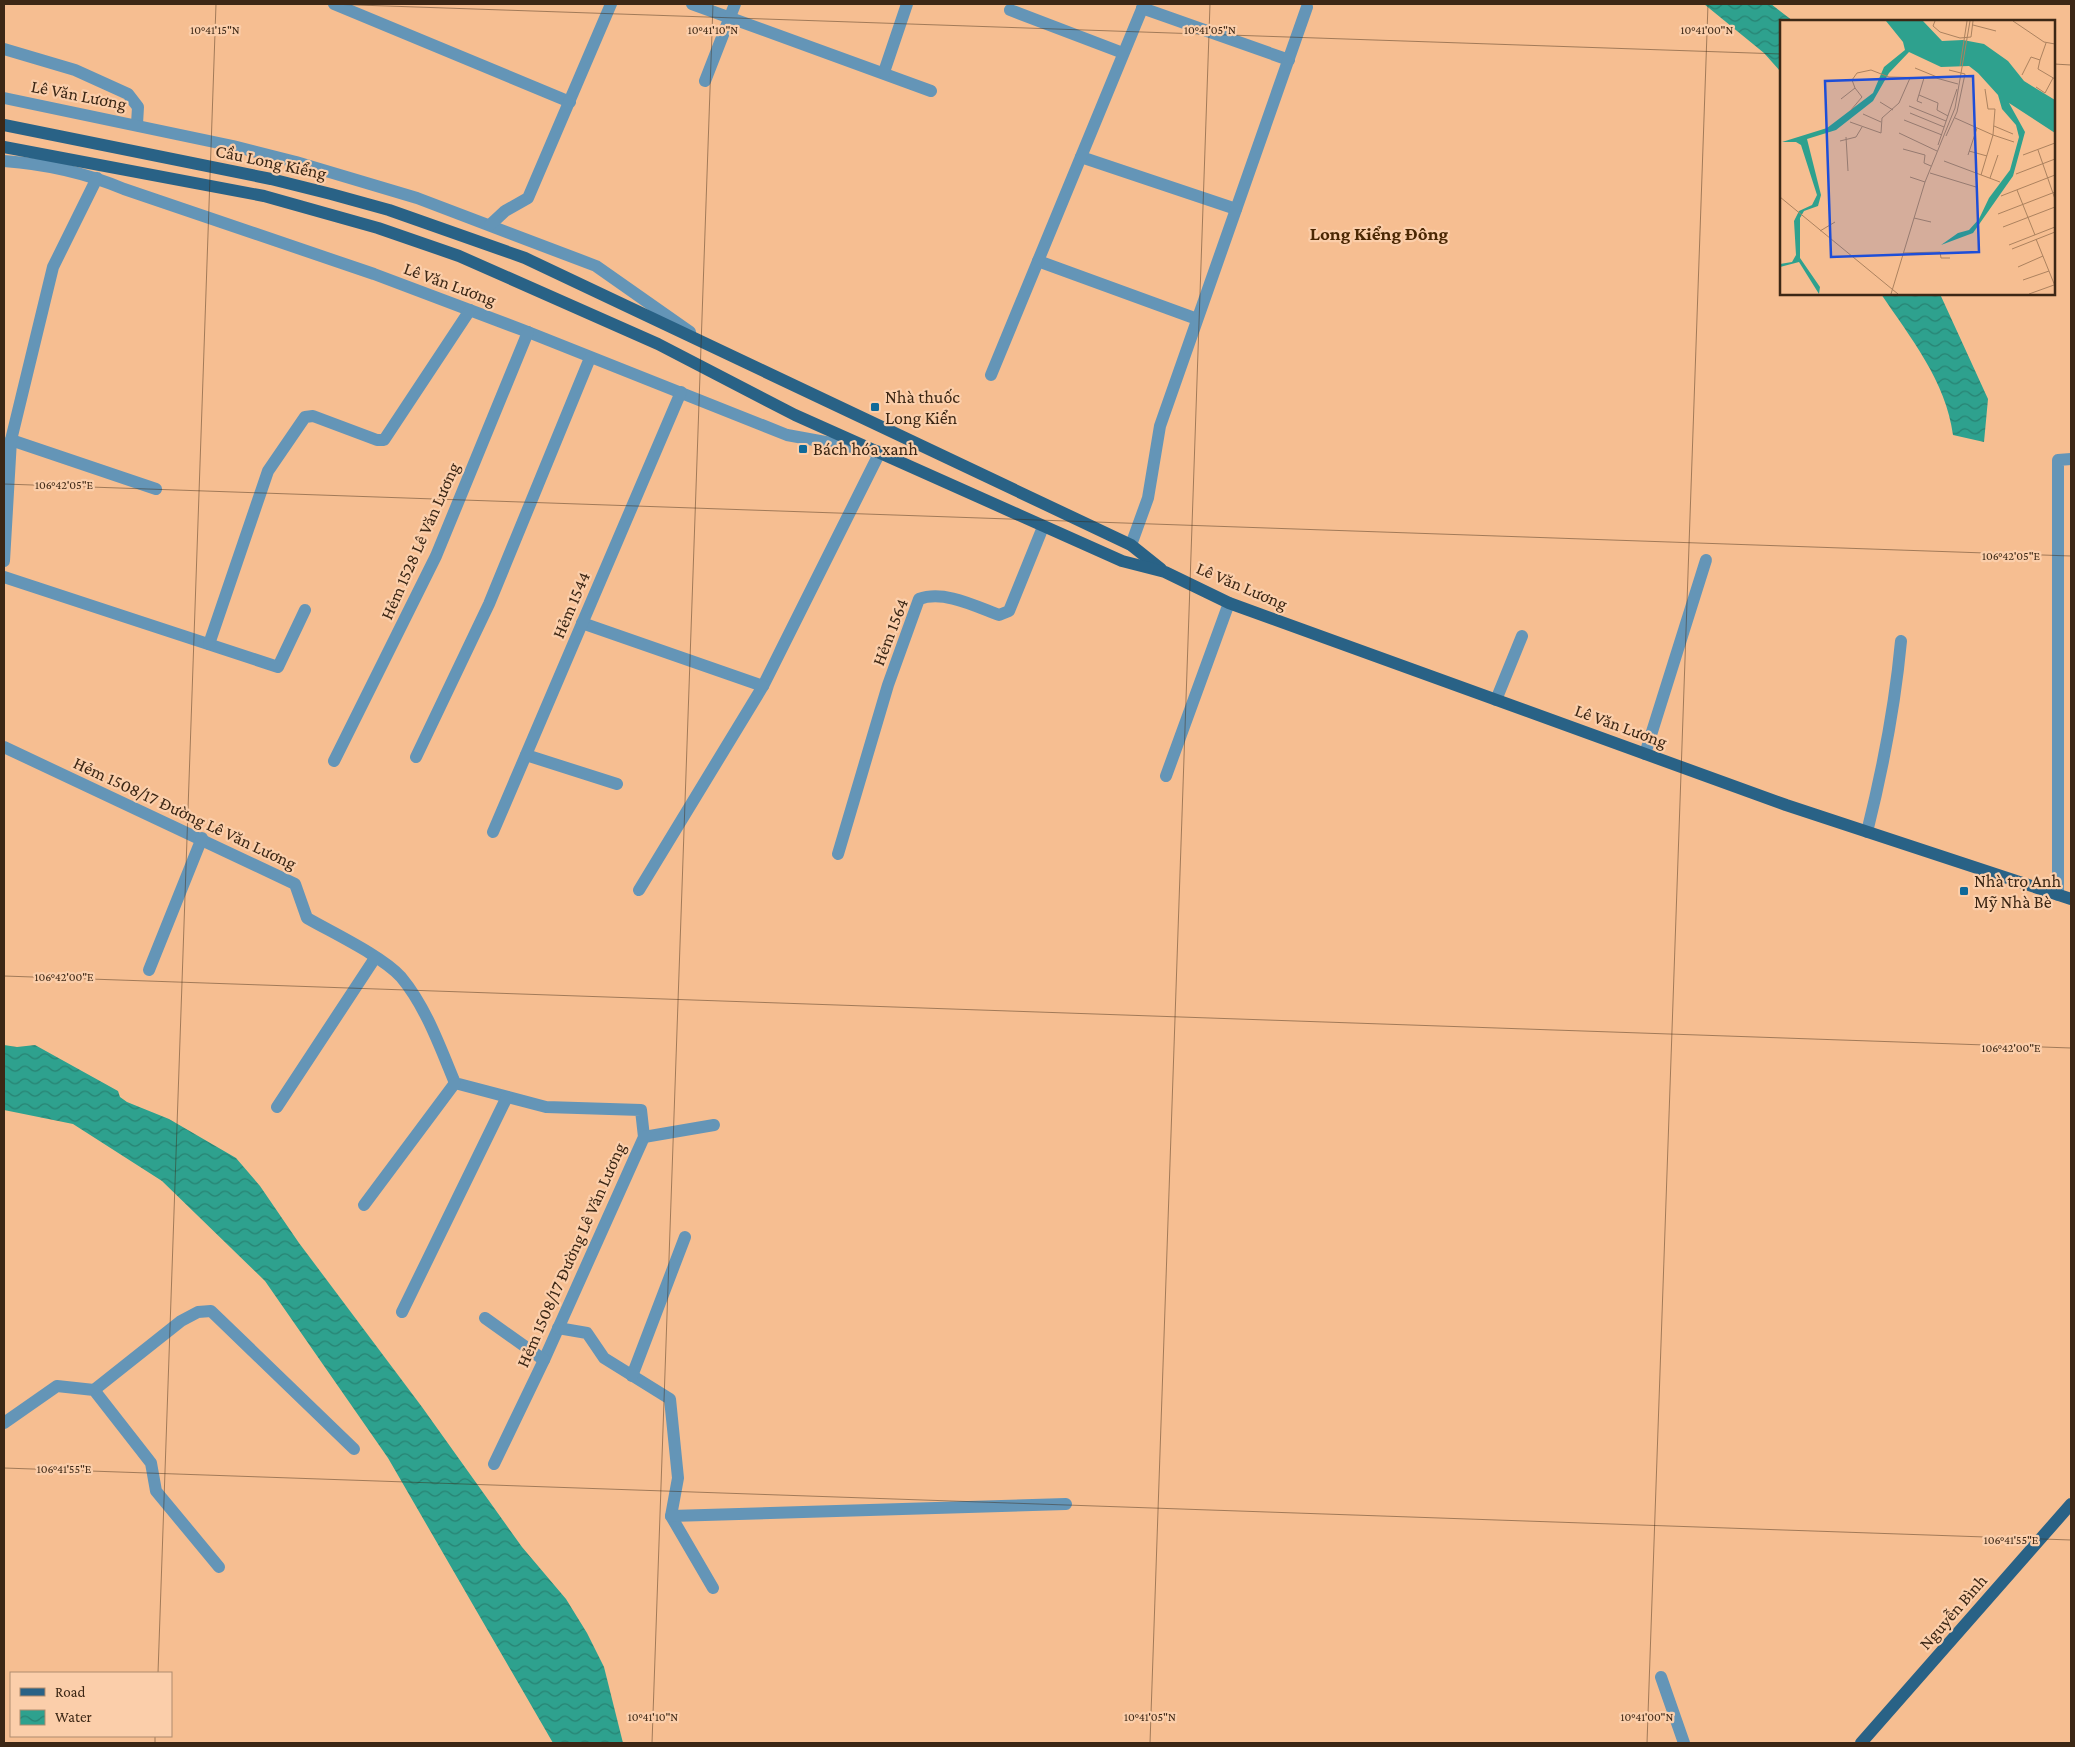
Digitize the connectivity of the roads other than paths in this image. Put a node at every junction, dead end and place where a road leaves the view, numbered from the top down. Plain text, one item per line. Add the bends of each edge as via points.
1 (334, 4) edge
2 (611, 4) edge
3 (692, 4) edge
4 (735, 4) edge
5 (907, 4) edge
6 (1143, 6) edge
7 (1307, 7) dead end
8 (1010, 10) dead end
9 (730, 17) junction
10 (4, 49) edge
11 (1123, 53) junction
12 (1289, 60) junction
13 (884, 72) junction
14 (705, 81) dead end
15 (931, 91) dead end
16 (4, 98) edge
17 (570, 102) junction
18 (137, 124) junction
19 (4, 125) edge
20 (4, 147) edge
21 (1080, 157) junction
22 (4, 160) edge
23 (97, 178) junction
24 (1236, 209) junction
25 (490, 225) junction
26 (524, 258) joint
27 (1038, 261) junction
28 (517, 280) joint
29 (470, 310) junction
30 (1197, 319) junction
31 (528, 332) junction
32 (702, 341) junction
33 (590, 358) junction
34 (991, 374) dead end
35 (681, 392) junction
36 (7, 436) edge
37 (880, 452) junction
38 (2071, 459) edge
39 (156, 489) dead end
40 (1042, 527) junction
41 (1131, 545) junction
42 (1706, 560) dead end
43 (4, 561) edge
44 (1165, 572) junction
45 (4, 577) edge
46 (1229, 603) junction
47 (305, 610) dead end
48 (582, 623) junction
49 (1520, 640) dead end
50 (1901, 641) dead end
51 (209, 644) junction
52 (763, 686) junction
53 (1498, 695) junction
54 (4, 746) edge
55 (1646, 749) junction
56 (526, 755) junction
57 (416, 757) dead end
58 (334, 761) dead end
59 (1166, 776) dead end
60 (617, 784) dead end
61 (493, 832) dead end
62 (1867, 832) junction
63 (202, 838) junction
64 (838, 854) dead end
65 (638, 890) dead end
66 (2058, 894) junction
67 (2071, 899) edge
68 (375, 958) junction
69 (149, 970) dead end
70 (455, 1082) junction
71 (507, 1097) junction
72 (277, 1108) dead end
73 (714, 1124) dead end
74 (644, 1137) junction
75 (364, 1205) dead end
76 (686, 1237) dead end
77 (402, 1312) dead end
78 (485, 1318) dead end
79 (558, 1328) junction
80 (544, 1360) junction
81 (632, 1376) junction
82 (94, 1390) junction
83 (4, 1423) edge
84 (354, 1449) dead end
85 (494, 1464) dead end
86 (1066, 1504) dead end
87 (2071, 1504) edge
88 (671, 1516) junction
89 (218, 1566) dead end
90 (713, 1588) dead end
91 (1661, 1678) dead end
92 (1684, 1743) edge
93 (1861, 1743) edge

1 - 17 street
2 - 17 street
3 - 9 street
4 - 9 street
5 - 13 street
6 - 11 street
6 - 12 street
7 - 12 street
8 - 11 street
9 - 13 street
9 - 14 street
10 - 18 street via 75,70 128,94 138,108
11 - 21 street
12 - 24 street
13 - 15 street
16 - 18 street, Lê Văn Lương
17 - 25 street via 528,198 505,211
18 - 25 street, Lê Văn Lương via 296,162 417,198
19 - 26 main road, Cầu Long Kiểng via 331,194 389,210
20 - 28 main road, Cầu Long Kiểng via 264,196 378,228 460,256
21 - 24 street
21 - 27 street
22 - 23 street, Lê Văn Lương via 30,162
23 - 29 street, Lê Văn Lương
23 - 36 street via 53,267 17,414
24 - 30 street
25 - 32 street, Lê Văn Lương via 596,266
26 - 32 main road, Lê Văn Lương
27 - 30 street
27 - 34 street
28 - 37 main road, Lê Văn Lương via 658,344 795,416
29 - 31 street, Lê Văn Lương
29 - 51 street via 384,440 313,416 305,417 268,471
30 - 41 street via 1160,426 1148,498
31 - 33 street, Lê Văn Lương
31 - 58 street, Hẻm 1528 Lê Văn Lương via 436,556
32 - 41 main road, Lê Văn Lương
33 - 35 street, Lê Văn Lương
33 - 57 street via 489,604
35 - 37 street, Lê Văn Lương via 786,435
35 - 48 street, Hẻm 1544
36 - 39 street
36 - 43 street
37 - 40 main road, Lê Văn Lương
37 - 52 street
38 - 66 street via 2058,460
40 - 44 main road, Lê Văn Lương via 1122,561
40 - 64 street, Hẻm 1564 via 1009,611 999,615 931,594 919,599 888,685
41 - 44 main road, Lê Văn Lương
42 - 55 street
44 - 46 main road, Lê Văn Lương
45 - 51 street
46 - 53 main road, Lê Văn Lương
46 - 59 street
47 - 51 street via 278,667
48 - 52 street
48 - 56 street, Hẻm 1544
49 - 53 street
50 - 62 street via 1896,694
52 - 65 street
53 - 55 main road, Lê Văn Lương
54 - 63 street, Hẻm 1508/17 Đường Lê Văn Lương
55 - 62 main road, Lê Văn Lương via 1786,805
56 - 60 street
56 - 61 street, Hẻm 1544
62 - 66 main road, Lê Văn Lương
63 - 68 street, Hẻm 1508/17 Đường Lê Văn Lương via 295,884 307,918
63 - 69 street
66 - 67 main road, Lê Văn Lương
68 - 70 street, Hẻm 1508/17 Đường Lê Văn Lương via 400,976 428,1020
68 - 72 street
70 - 71 street, Hẻm 1508/17 Đường Lê Văn Lương
70 - 75 street
71 - 74 street, Hẻm 1508/17 Đường Lê Văn Lương via 546,1107 640,1110
71 - 77 street
73 - 74 street
74 - 79 street, Hẻm 1508/17 Đường Lê Văn Lương
76 - 81 street
78 - 80 street
79 - 80 street, Hẻm 1508/17 Đường Lê Văn Lương
79 - 81 street via 586,1332 604,1358
80 - 85 street, Hẻm 1508/17 Đường Lê Văn Lương
81 - 88 street via 670,1399 678,1478
82 - 83 street via 57,1386
82 - 84 street via 181,1321 198,1312 211,1311
82 - 89 street via 151,1462 156,1491
86 - 88 street
87 - 93 main road, Nguyễn Bình
88 - 90 street
91 - 92 street

